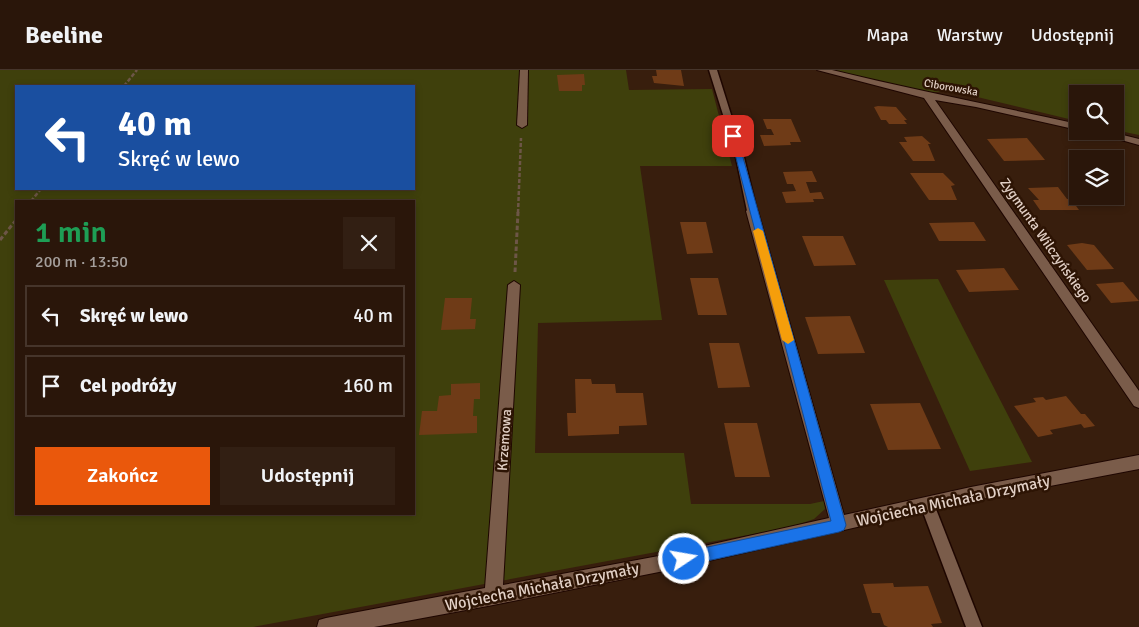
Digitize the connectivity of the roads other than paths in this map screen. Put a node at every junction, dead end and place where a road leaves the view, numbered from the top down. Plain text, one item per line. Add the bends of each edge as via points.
1 (524, 70) edge
2 (712, 70) edge
3 (821, 70) edge
4 (927, 96) junction
5 (522, 125) road end
6 (1069, 126) edge
7 (1124, 138) edge
8 (1139, 142) edge
9 (752, 212) joint
10 (514, 285) road end
11 (1139, 402) edge
12 (1139, 462) edge
13 (927, 504) junction
14 (839, 525) junction
15 (493, 596) junction
16 (326, 627) edge
17 (974, 627) edge

1 - 5 street
2 - 9 lane via 739,153
3 - 4 street, Ciborowska
4 - 6 street, Ciborowska
4 - 11 street, Zygmunta Wilczyńskiego
7 - 8 street
9 - 14 street
10 - 15 street, Krzemowa
12 - 13 street, Wojciecha Michała Drzymały
13 - 14 street, Wojciecha Michała Drzymały
13 - 17 lane
14 - 15 street, Wojciecha Michała Drzymały
15 - 16 street, Wojciecha Michała Drzymały

